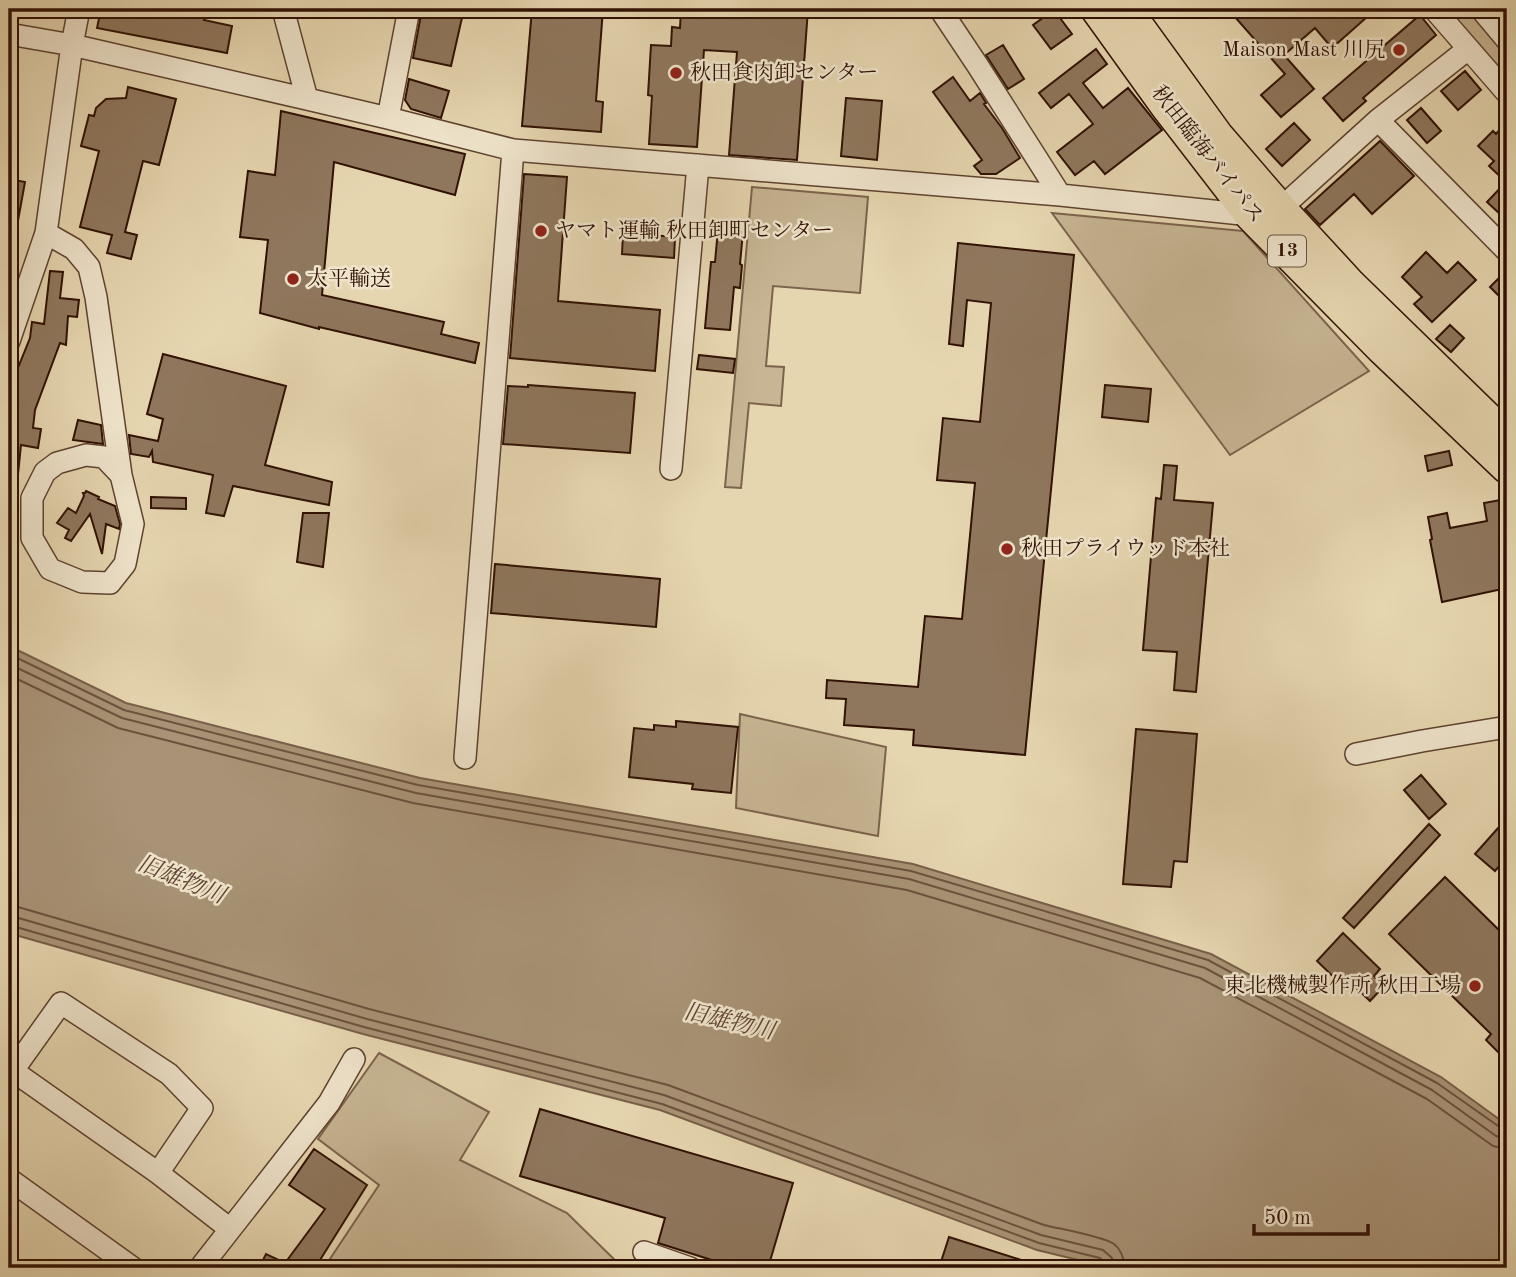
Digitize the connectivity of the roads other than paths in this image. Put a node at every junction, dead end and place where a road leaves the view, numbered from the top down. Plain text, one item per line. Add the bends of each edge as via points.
1 (79, 9) edge
2 (283, 9) edge
3 (410, 9) edge
4 (940, 9) edge
5 (1097, 9) edge
6 (1125, 9) edge
7 (1434, 9) edge
8 (1481, 9) edge
9 (9, 34) edge
10 (1507, 40) edge
11 (72, 45) junction
12 (1468, 49) junction
13 (1507, 93) edge
14 (307, 99) junction
15 (388, 118) junction
16 (1378, 120) junction
17 (513, 150) junction
18 (698, 165) junction
19 (1060, 195) junction
20 (1266, 212) junction
21 (46, 233) junction
22 (1507, 251) edge
23 (9, 341) edge
24 (1507, 438) edge
25 (1507, 467) edge
26 (671, 469) dead end
27 (121, 475) junction
28 (1507, 727) edge
29 (1356, 754) dead end
30 (466, 758) dead end
31 (354, 1059) dead end
32 (11, 1074) edge
33 (158, 1173) junction
34 (9, 1179) edge
35 (230, 1229) junction
36 (644, 1252) dead end
37 (133, 1268) edge
38 (201, 1268) edge
39 (690, 1268) edge

1 - 11 street
2 - 14 street
3 - 15 street
4 - 19 street
5 - 20 highway, 秋田臨海バイパス / 13 via 1166,106
6 - 20 highway, 秋田臨海バイパス / 13 via 1217,135
7 - 12 street
8 - 10 street
9 - 11 street
11 - 14 street
11 - 21 street
12 - 13 street
12 - 16 street
14 - 15 street
15 - 17 street
16 - 20 street
16 - 22 street
17 - 18 street
17 - 30 street
18 - 19 street
18 - 26 street
19 - 20 street
20 - 24 highway, 秋田臨海バイパス / 13 via 1350,285
20 - 25 highway, 秋田臨海バイパス / 13 via 1382,348
21 - 23 street
21 - 27 street via 74,249 89,267
27 - 27 street via 133,524 125,564 110,583 82,582 50,569 32,538 32,498 45,472 57,463 86,455 104,457
28 - 29 street
31 - 35 street via 329,1103
32 - 33 street
32 - 33 street via 61,1003 169,1074 202,1108
33 - 35 street
34 - 37 street
35 - 38 street
36 - 39 street

